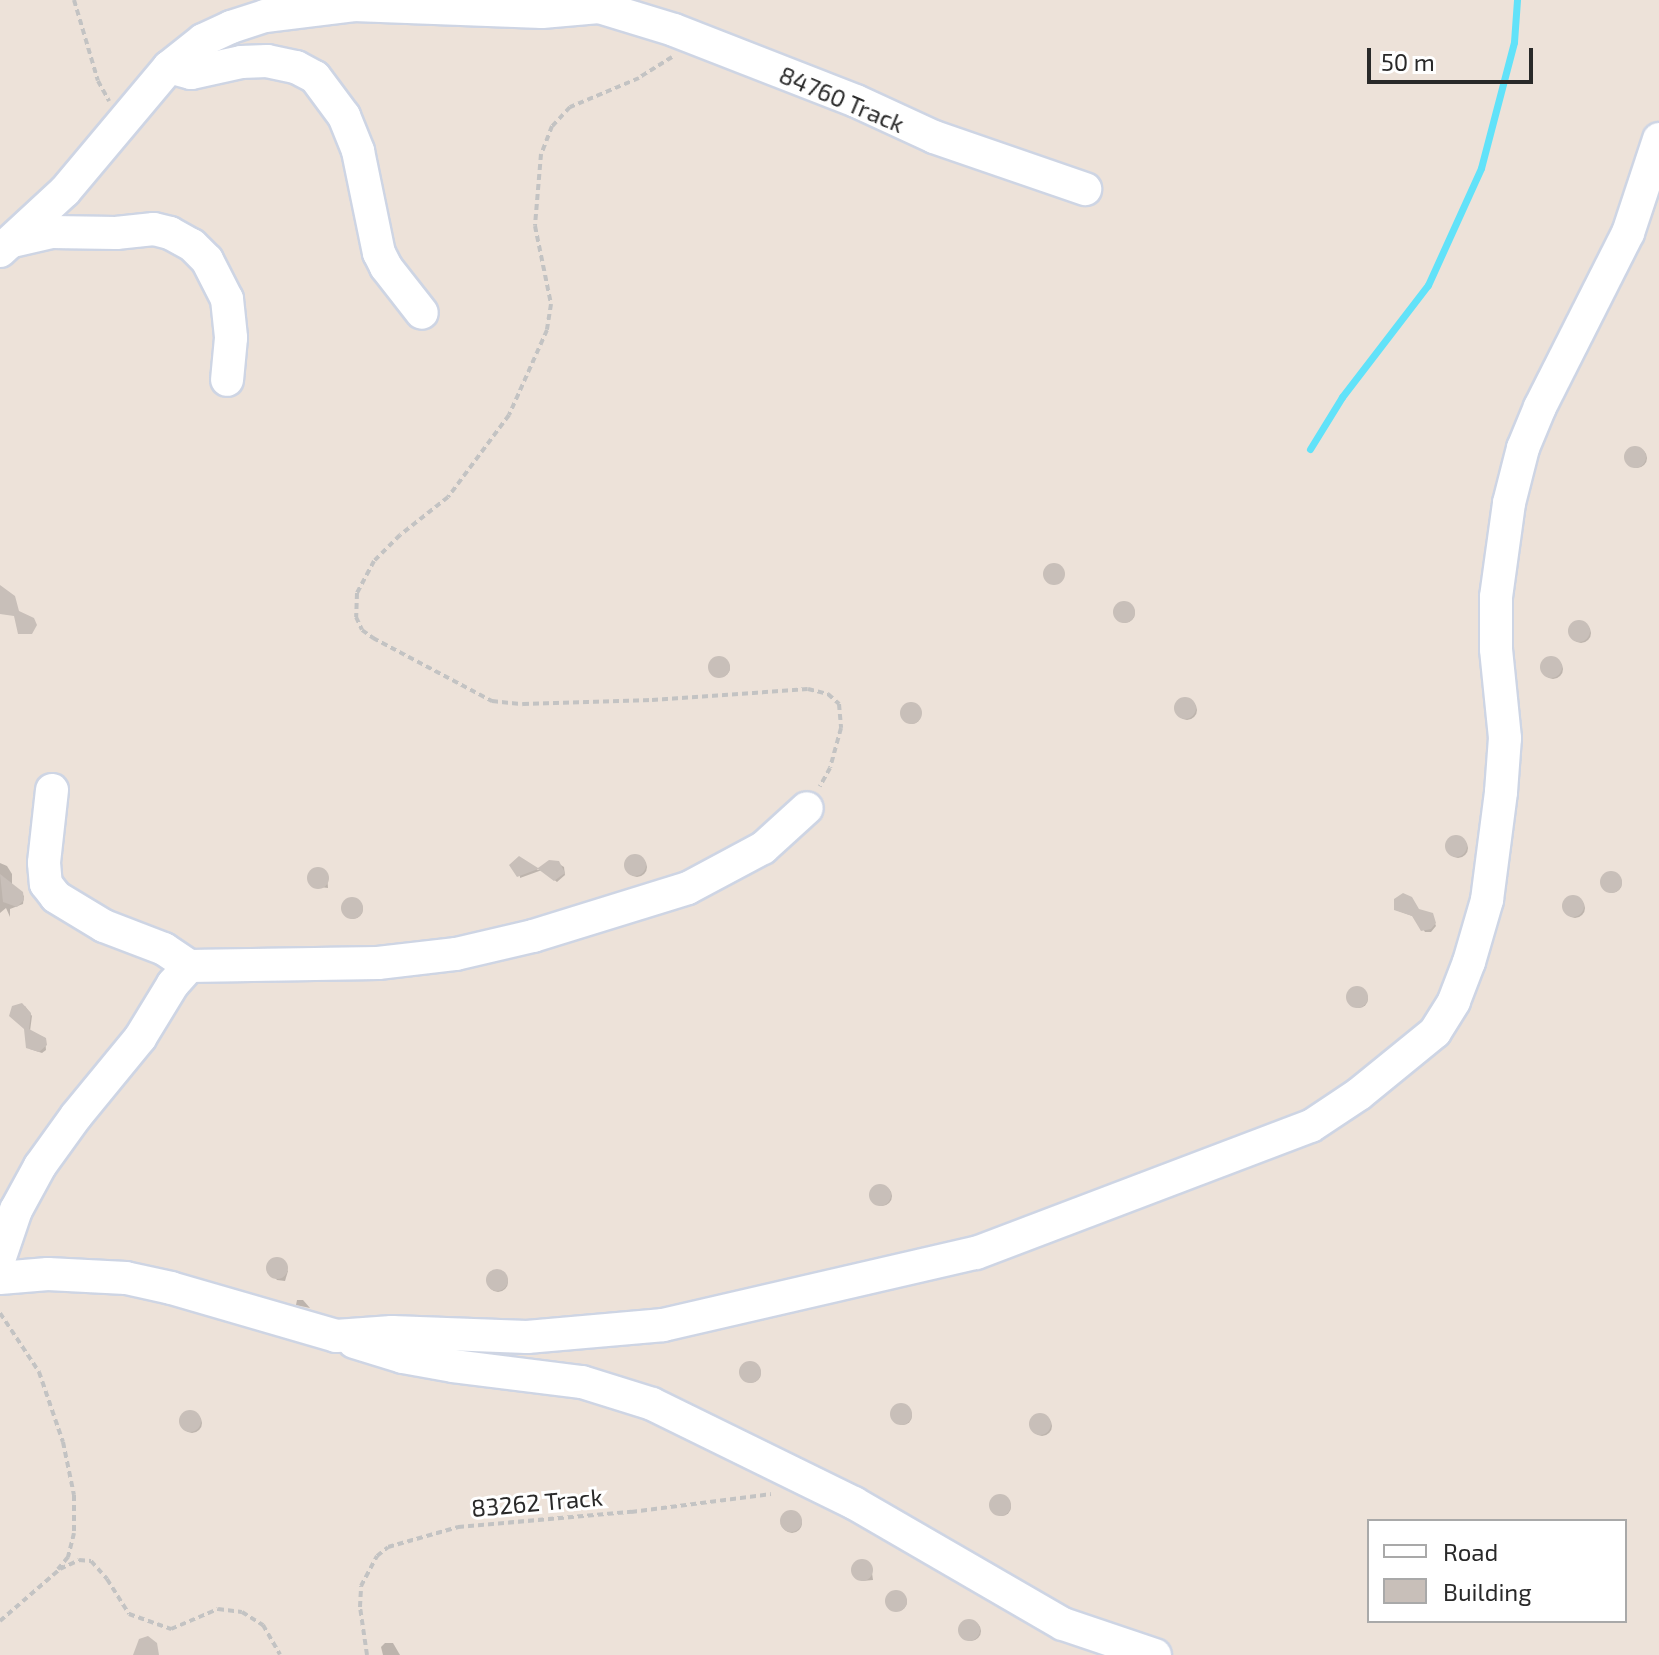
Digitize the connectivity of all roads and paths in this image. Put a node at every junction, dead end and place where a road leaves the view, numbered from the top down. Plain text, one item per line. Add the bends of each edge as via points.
1 (74, 0) edge
2 (606, 4) edge
3 (674, 30) junction
4 (169, 67) junction
5 (132, 112) junction
6 (1659, 139) edge
7 (1085, 189) dead end
8 (5, 246) edge
9 (422, 313) dead end
10 (227, 380) dead end
11 (52, 790) dead end
12 (807, 808) joint
13 (189, 966) junction
14 (0, 1257) edge
15 (0, 1278) edge
16 (0, 1313) edge
17 (336, 1336) junction
18 (808, 1482) junction
19 (51, 1577) junction
20 (0, 1621) edge
21 (280, 1655) edge
22 (367, 1655) edge
23 (1155, 1655) edge

1 - 5 path via 107,100
2 - 3 street, 84760 Track
2 - 4 street via 542,12 354,5 289,12 231,27 203,40
3 - 7 street, 84760 Track via 934,137
3 - 12 path via 678,40 670,60 570,107 552,126 541,154 535,226 551,304 547,330 509,415 448,497 374,561 357,593 356,617 373,638 492,701 652,700 808,689 828,694 839,704 841,728 830,768
4 - 5 street
4 - 9 street via 191,73 267,61 315,77 344,116 358,151 379,253
5 - 8 street via 65,191
6 - 17 street via 1628,233 1523,448 1496,597 1505,738 1487,900 1454,1001 1435,1032 1415,1051 1311,1126 976,1253 663,1325 527,1337 392,1332
8 - 10 street via 52,232 154,229 192,245 207,260 227,299
11 - 13 street via 44,863 46,884 56,897
12 - 13 street via 763,848 688,888 533,936 456,954 378,963
13 - 14 street via 40,1166 16,1210
15 - 17 street via 126,1278
16 - 19 path via 39,1372 74,1495 68,1557
17 - 18 street via 403,1357 582,1382 618,1392
18 - 22 path, 83262 Track via 750,1498 458,1527 388,1547 361,1586
18 - 23 street via 854,1503 1063,1624
19 - 20 path
19 - 21 path via 79,1560 91,1561 129,1614 171,1629 218,1609 242,1612 263,1625

